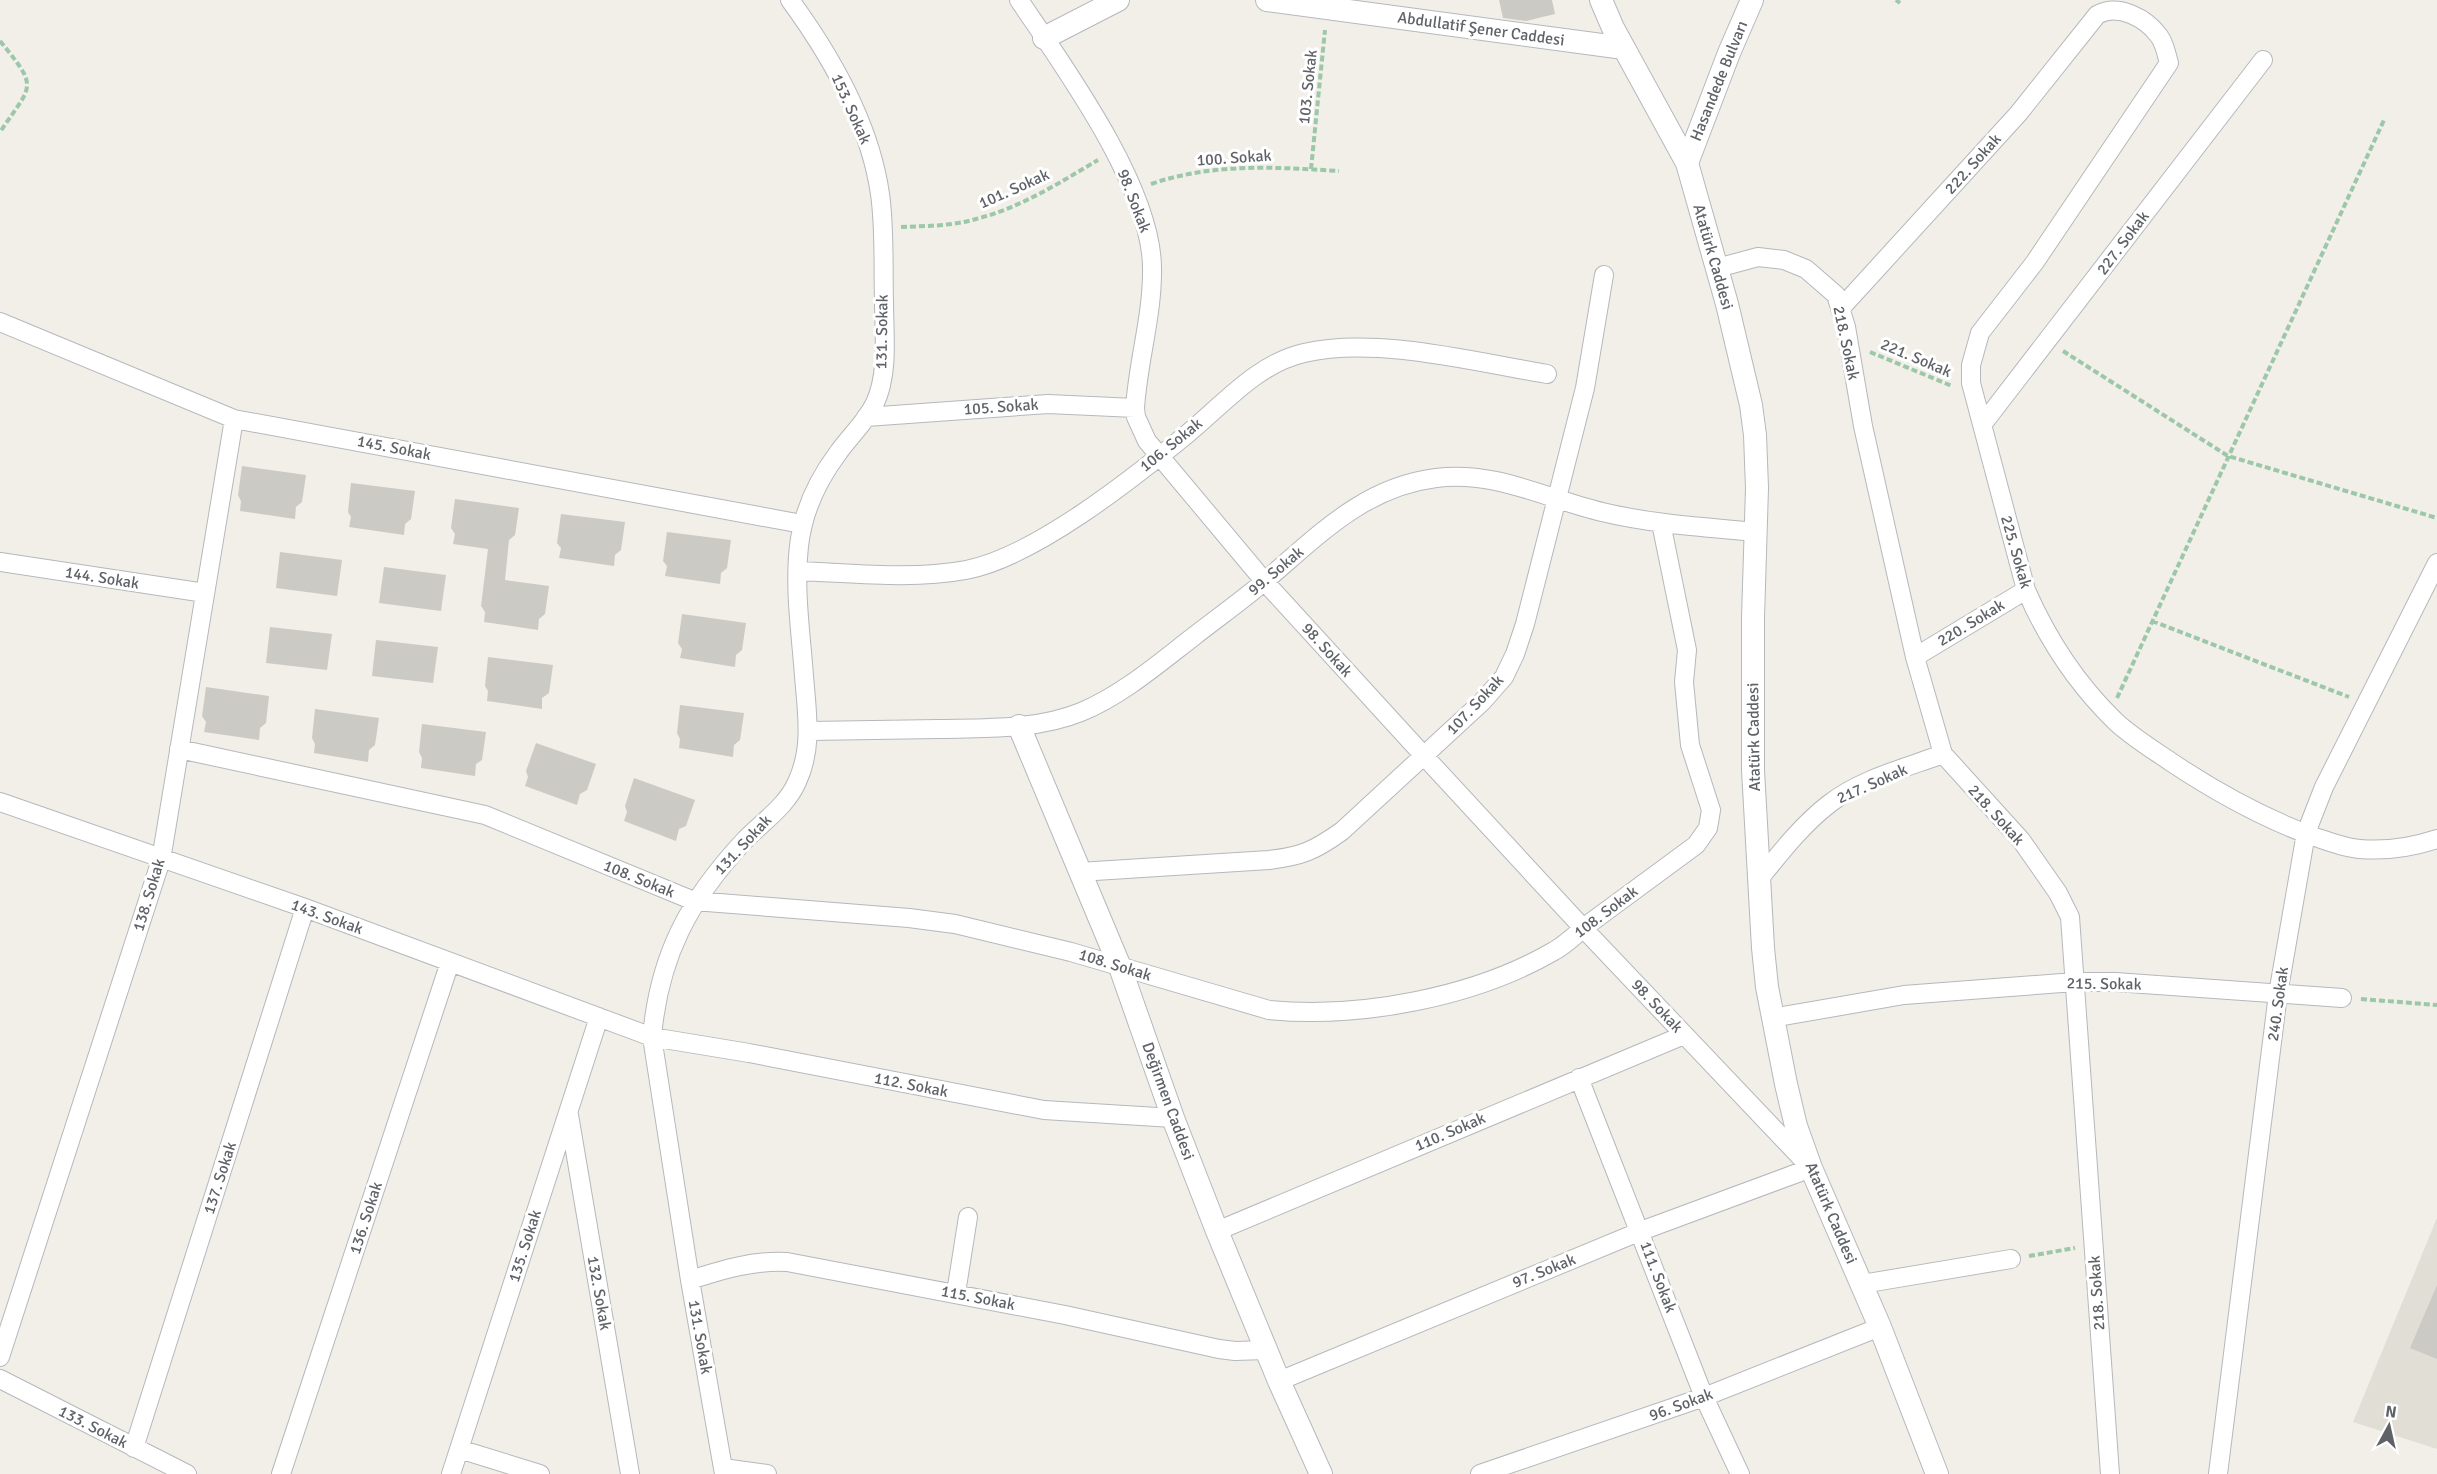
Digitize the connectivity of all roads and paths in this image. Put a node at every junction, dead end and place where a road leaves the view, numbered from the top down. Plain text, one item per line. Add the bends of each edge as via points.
1 (790, 0) edge
2 (1019, 0) edge
3 (1118, 0) edge
4 (1267, 0) edge
5 (1601, 0) edge
6 (1752, 0) edge
7 (1328, 8) junction
8 (1044, 38) junction
9 (0, 41) edge
10 (1624, 48) junction
11 (2263, 60) dead end
12 (2169, 63) joint
13 (2384, 120) dead end
14 (0, 132) edge
15 (1113, 151) junction
16 (1687, 163) junction
17 (1311, 169) junction
18 (1339, 171) dead end
19 (1133, 190) junction
20 (882, 228) junction
21 (1717, 268) junction
22 (1604, 275) dead end
23 (1841, 308) junction
24 (0, 322) edge
25 (2048, 341) junction
26 (1848, 343) junction
27 (1547, 374) dead end
28 (1974, 396) junction
29 (1135, 408) junction
30 (866, 417) junction
31 (234, 419) junction
32 (1982, 425) junction
33 (2228, 456) junction
34 (1158, 457) junction
35 (1555, 499) junction
36 (2437, 518) edge
37 (1661, 523) junction
38 (802, 524) junction
39 (1756, 532) junction
40 (0, 562) edge
41 (2437, 563) edge
42 (798, 571) junction
43 (1265, 582) junction
44 (2026, 590) junction
45 (205, 593) junction
46 (2152, 621) junction
47 (1915, 657) junction
48 (2366, 704) junction
49 (2109, 715) junction
50 (1019, 726) junction
51 (809, 730) junction
52 (179, 749) junction
53 (1942, 754) junction
54 (1425, 757) junction
55 (0, 803) edge
56 (2306, 833) junction
57 (2437, 839) edge
58 (161, 860) junction
59 (1079, 872) junction
60 (1760, 878) junction
61 (694, 901) junction
62 (305, 908) junction
63 (1583, 928) junction
64 (450, 962) junction
65 (1120, 967) junction
66 (2075, 982) junction
67 (2278, 994) junction
68 (2342, 998) joint
69 (2437, 1005) edge
70 (599, 1017) junction
71 (1772, 1018) junction
72 (1684, 1035) junction
73 (652, 1037) junction
74 (1579, 1078) junction
75 (568, 1112) junction
76 (1173, 1118) junction
77 (1811, 1168) junction
78 (968, 1217) dead end
79 (1217, 1231) junction
80 (1641, 1231) junction
81 (2093, 1245) junction
82 (2011, 1259) joint
83 (690, 1280) junction
84 (1862, 1284) junction
85 (956, 1293) junction
86 (1880, 1327) junction
87 (1266, 1350) junction
88 (0, 1357) edge
89 (0, 1379) edge
90 (1279, 1381) junction
91 (1704, 1397) junction
92 (134, 1448) junction
93 (459, 1449) junction
94 (724, 1471) edge
95 (187, 1474) edge
96 (281, 1474) edge
97 (451, 1474) edge
98 (540, 1474) edge
99 (630, 1474) edge
100 (766, 1474) edge
101 (1321, 1474) edge
102 (1480, 1474) edge
103 (1740, 1474) edge
104 (1937, 1474) edge
105 (2110, 1474) edge
106 (2218, 1474) edge

1 - 20 street, 153. Sokak via 825,53 866,136 881,196
2 - 8 street, 98. Sokak
3 - 8 street
4 - 7 street, Abdullatif Şener Caddesi
5 - 10 street, Atatürk Caddesi
6 - 16 street, Hasandede Bulvarı
7 - 10 street, Abdullatif Şener Caddesi
7 - 17 path, 103. Sokak
8 - 15 street, 98. Sokak
9 - 14 path via 21,66 28,91
10 - 16 street, Atatürk Caddesi
11 - 25 street, 227. Sokak
12 - 23 street, 222. Sokak via 2165,46 2148,24 2112,10 2097,15 2018,114
12 - 28 street, 225. Sokak via 2041,254 1980,333 1971,365
13 - 33 path
15 - 19 street, 98. Sokak
15 - 20 path, 101. Sokak via 1037,195 974,220
16 - 21 street, Atatürk Caddesi
17 - 18 path, 100. Sokak
17 - 19 path, 100. Sokak via 1222,168 1180,174
19 - 29 street, 98. Sokak via 1151,247 1152,265
20 - 30 street, 131. Sokak via 885,354 876,401
21 - 23 street, 218. Sokak via 1758,257 1784,260 1806,269 1828,286
21 - 39 street, Atatürk Caddesi via 1751,405 1757,478
22 - 35 street, 107. Sokak via 1585,388
23 - 26 street, 218. Sokak
24 - 31 street, 145. Sokak
25 - 32 street, 227. Sokak
25 - 33 path
26 - 28 path, 221. Sokak
26 - 47 street, 218. Sokak
27 - 34 street, 106. Sokak via 1391,348 1348,347 1302,353 1246,382
28 - 32 street, 225. Sokak
29 - 30 street, 105. Sokak via 1048,404
29 - 34 street, 98. Sokak via 1141,430
30 - 38 street, 131. Sokak via 825,471 810,498
31 - 38 street, 145. Sokak
31 - 45 street, 138. Sokak
32 - 44 street, 225. Sokak
33 - 36 path
33 - 46 path
34 - 42 street, 106. Sokak via 1078,515 1029,546 991,563 968,570 911,575
34 - 43 street, 98. Sokak
35 - 37 street, 99. Sokak
35 - 43 street, 99. Sokak via 1488,478 1465,476 1401,486 1349,511
35 - 54 street, 107. Sokak via 1525,624 1511,662 1482,702
37 - 39 street, 99. Sokak
37 - 63 street, 108. Sokak via 1687,650 1683,682 1690,745 1711,810 1708,828 1696,845
38 - 42 street, 131. Sokak
39 - 60 street, Atatürk Caddesi via 1753,770
40 - 45 street, 144. Sokak
41 - 48 street, 240. Sokak
42 - 51 street, 131. Sokak
43 - 50 street, 99. Sokak via 1113,696 1061,719
43 - 54 street, 98. Sokak
44 - 47 street, 220. Sokak
44 - 49 street, 225. Sokak via 2073,672
45 - 52 street, 138. Sokak
46 - 48 path
46 - 49 path
47 - 53 street, 218. Sokak
48 - 56 street, 240. Sokak via 2324,787
49 - 56 street, 225. Sokak via 2141,742 2208,787 2275,822
50 - 51 street, 99. Sokak
50 - 59 street, Değirmen Caddesi
51 - 61 street, 131. Sokak via 804,764 786,800 745,840
52 - 58 street, 138. Sokak
52 - 61 street, 108. Sokak via 485,815
53 - 60 street, 217. Sokak via 1874,780 1830,803 1789,841
53 - 66 street, 218. Sokak via 2021,840 2058,893 2070,917
54 - 59 street, 107. Sokak via 1342,831 1316,849 1294,857
54 - 63 street, 98. Sokak
55 - 58 street, 143. Sokak
56 - 57 street, 225. Sokak via 2358,849 2400,848
56 - 67 street, 240. Sokak
58 - 62 street, 143. Sokak
58 - 88 street, 138. Sokak
59 - 65 street, Değirmen Caddesi
60 - 71 street, Atatürk Caddesi
61 - 65 street, 108. Sokak via 955,924
61 - 73 street, 131. Sokak via 660,982
62 - 64 street, 143. Sokak
62 - 92 street, 137. Sokak
63 - 65 street, 108. Sokak via 1557,950 1485,984 1359,1011 1302,1014 1269,1010
63 - 72 street, 98. Sokak
64 - 70 street, 143. Sokak
64 - 96 street, 136. Sokak
65 - 76 street, Değirmen Caddesi
66 - 67 street, 215. Sokak
66 - 71 street, 215. Sokak via 1904,995
66 - 81 street, 218. Sokak
67 - 68 street, 215. Sokak
67 - 106 street, 240. Sokak
68 - 69 path
70 - 73 street, 143. Sokak
70 - 75 street, 135. Sokak
71 - 77 street, Atatürk Caddesi via 1796,1126
72 - 74 street, 110. Sokak
72 - 77 street, 98. Sokak
73 - 76 street, 112. Sokak via 1044,1110
73 - 83 street, 131. Sokak
74 - 79 street, 110. Sokak
74 - 80 street, 111. Sokak
75 - 93 street, 135. Sokak
75 - 99 street, 132. Sokak
76 - 79 street, Değirmen Caddesi
77 - 80 street, 97. Sokak
77 - 84 street, Atatürk Caddesi
78 - 85 street
79 - 87 street, Değirmen Caddesi
80 - 90 street, 97. Sokak
80 - 91 street, 111. Sokak
81 - 82 path
81 - 105 street, 218. Sokak
82 - 84 street
83 - 85 street, 115. Sokak via 743,1264 769,1261
83 - 94 street, 131. Sokak
84 - 86 street, Atatürk Caddesi
85 - 87 street, 115. Sokak via 1220,1349
86 - 91 street, 96. Sokak
86 - 104 street, Atatürk Caddesi
87 - 90 street, Değirmen Caddesi
89 - 92 street, 133. Sokak
90 - 101 street, Değirmen Caddesi
91 - 102 street, 96. Sokak
91 - 103 street, 111. Sokak
92 - 95 street, 133. Sokak
93 - 97 street, 135. Sokak
93 - 98 street
94 - 100 street

